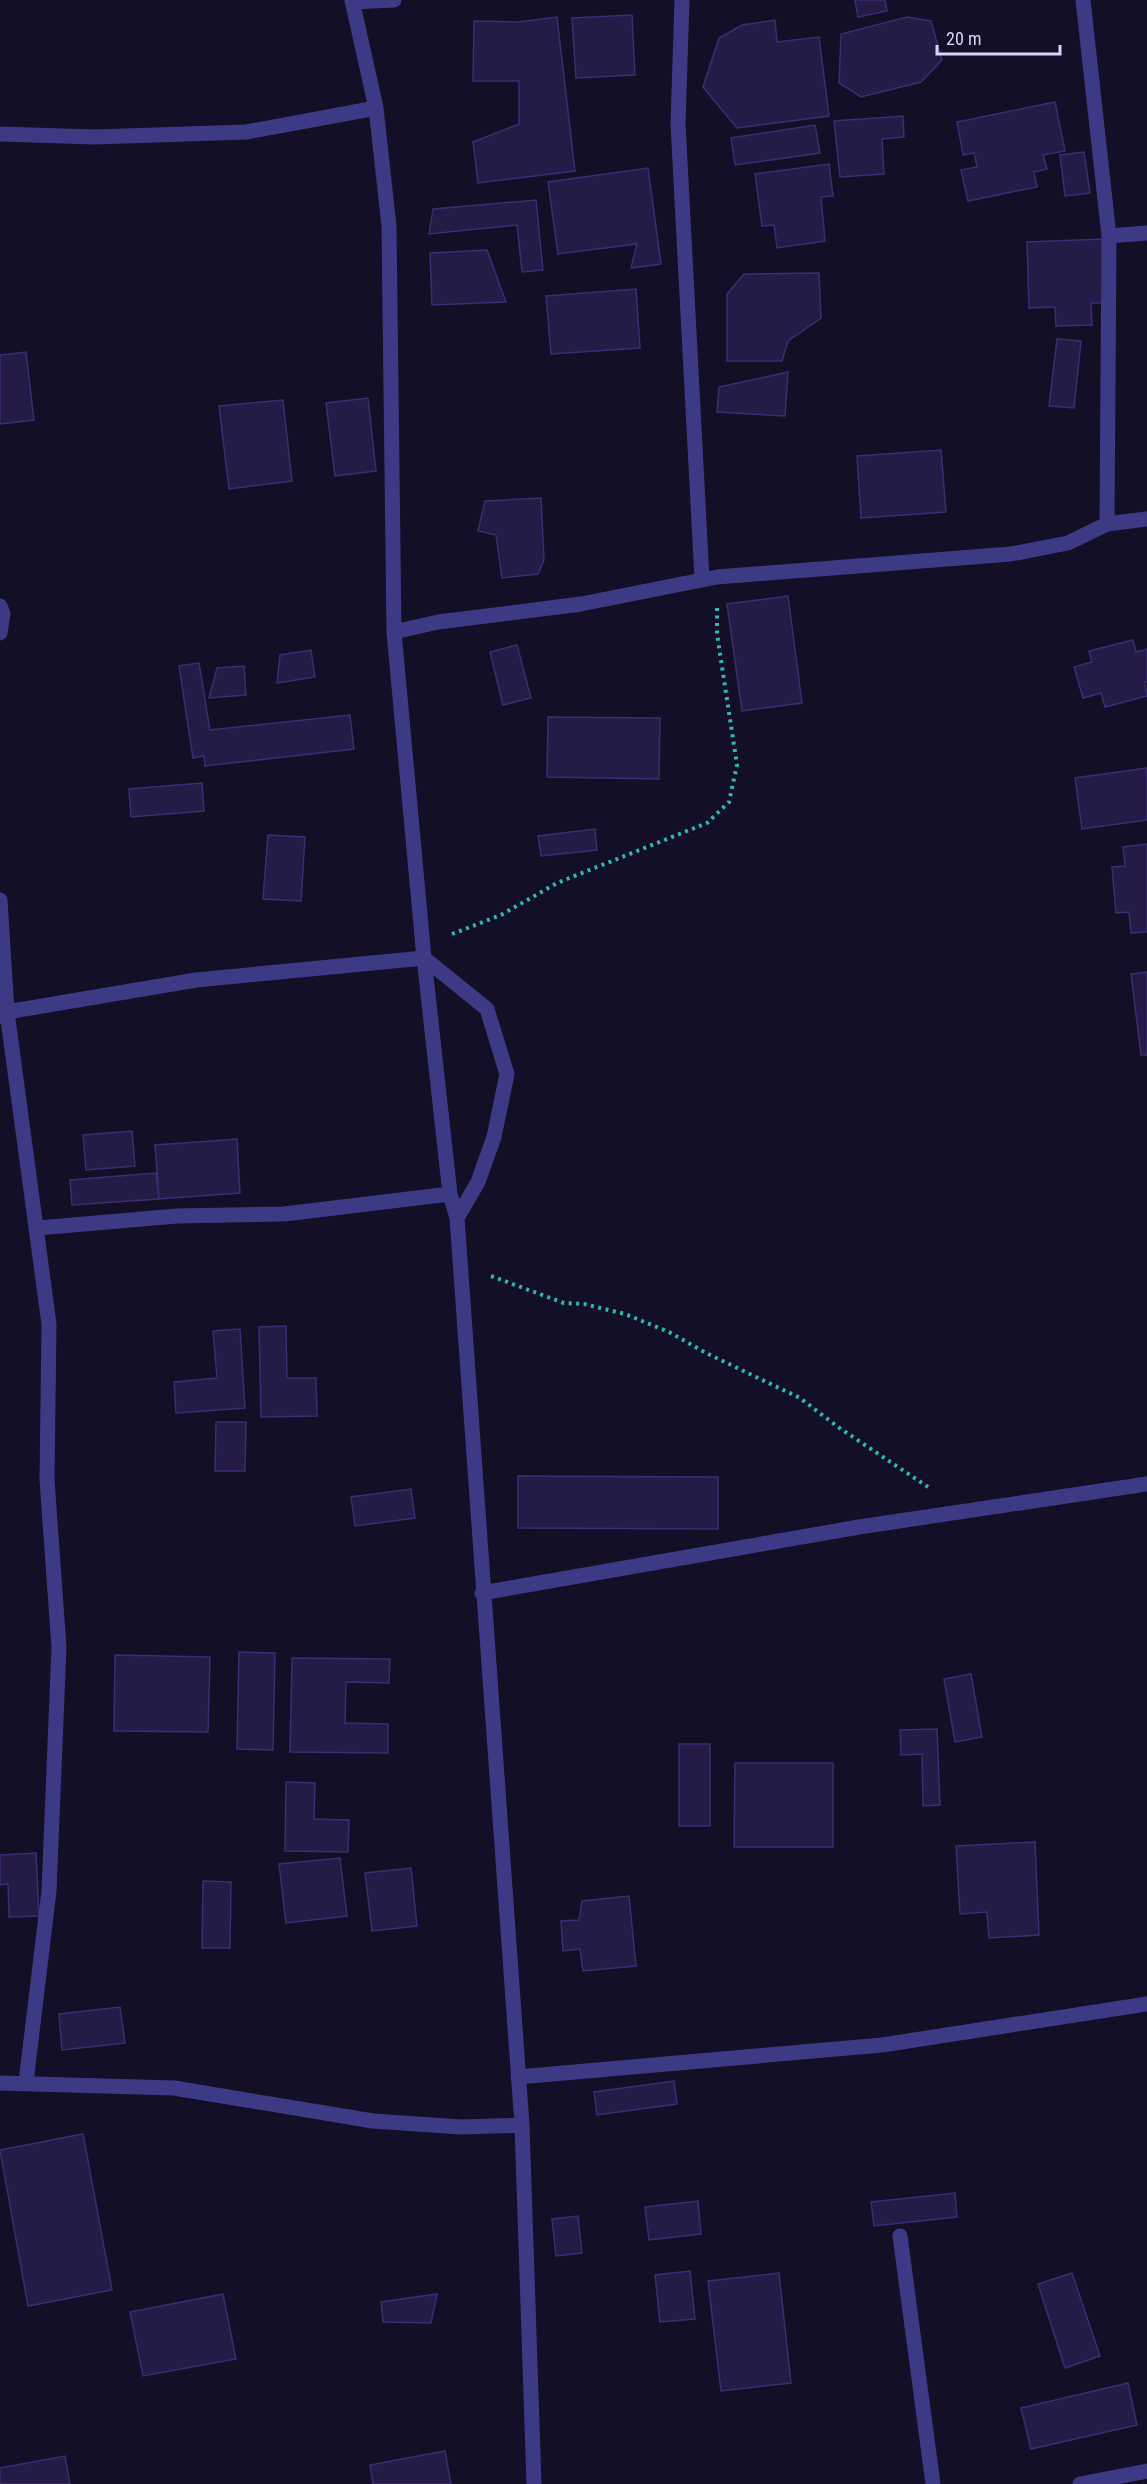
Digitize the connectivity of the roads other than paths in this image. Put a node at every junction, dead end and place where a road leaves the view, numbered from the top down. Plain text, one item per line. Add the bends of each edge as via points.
1 (394, 0) edge
2 (682, 0) edge
3 (1083, 0) edge
4 (352, 1) edge
5 (376, 108) junction
6 (0, 134) edge
7 (1147, 233) edge
8 (1109, 236) junction
9 (1147, 519) edge
10 (1107, 524) junction
11 (710, 578) junction
12 (0, 606) edge
13 (394, 632) junction
14 (0, 633) edge
15 (0, 900) edge
16 (424, 951) junction
17 (4, 1014) edge
18 (450, 1194) junction
19 (457, 1218) junction
20 (38, 1228) junction
21 (1147, 1484) edge
22 (482, 1593) junction
23 (1147, 2004) edge
24 (518, 2077) junction
25 (26, 2082) junction
26 (0, 2083) edge
27 (522, 2125) junction
28 (900, 2236) dead end
29 (1147, 2473) edge
30 (534, 2484) edge
31 (933, 2484) edge
32 (1080, 2484) edge

1 - 4 street
2 - 11 street via 678,124
3 - 8 street
4 - 5 street
5 - 6 street via 246,132
5 - 13 street via 389,226
7 - 8 street
8 - 10 street
9 - 10 street
10 - 11 street via 1068,543 1011,554
11 - 13 street via 581,604 438,622
12 - 14 street
13 - 16 street
15 - 17 street
16 - 17 street via 196,980
16 - 18 street
16 - 19 street via 487,1010 507,1074 494,1137 478,1182
17 - 20 street
18 - 19 street
18 - 20 street via 284,1214 177,1216
19 - 22 street
20 - 25 street via 50,1324 47,1480 59,1647 49,1891
21 - 22 street
22 - 24 street
23 - 24 street via 882,2045
24 - 27 street
25 - 26 street
25 - 27 street via 174,2088 373,2121 461,2127
27 - 30 street
28 - 31 street
29 - 32 street

